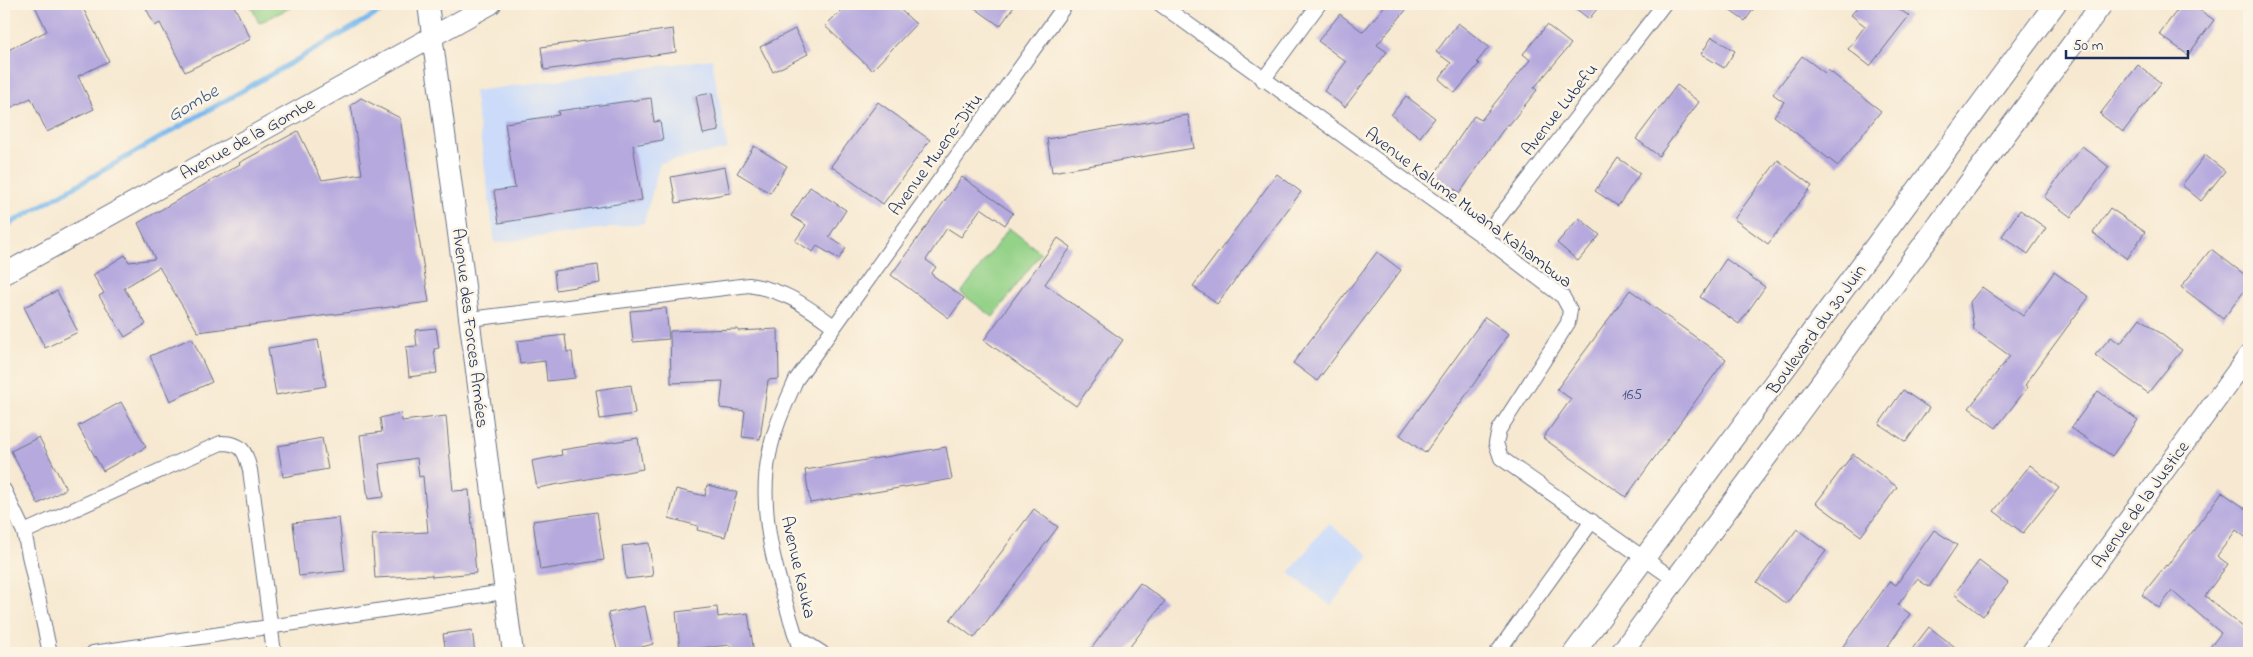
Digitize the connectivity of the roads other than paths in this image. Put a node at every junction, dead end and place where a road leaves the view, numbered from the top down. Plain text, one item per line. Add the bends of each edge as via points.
1 (491, 4) edge
2 (1066, 4) edge
3 (1160, 4) edge
4 (1319, 4) edge
5 (1664, 4) edge
6 (2055, 4) edge
7 (2102, 4) edge
8 (428, 6) edge
9 (433, 34) junction
10 (1263, 80) junction
11 (1484, 237) junction
12 (4, 274) edge
13 (470, 319) junction
14 (834, 326) junction
15 (2249, 355) edge
16 (4, 490) edge
17 (1592, 521) junction
18 (24, 532) junction
19 (1646, 558) junction
20 (1675, 580) junction
21 (504, 592) junction
22 (270, 626) junction
23 (796, 636) junction
24 (50, 653) edge
25 (93, 653) edge
26 (274, 653) edge
27 (513, 653) edge
28 (801, 653) edge
29 (822, 653) edge
30 (1497, 653) edge
31 (1574, 653) edge
32 (1621, 653) edge
33 (2031, 653) edge

1 - 9 street, Avenue de la Gombe
2 - 14 street, Avenue Mwene-Ditu
3 - 10 street, Avenue Kalume Mwana Kahambwa
4 - 10 street
5 - 11 street, Avenue Lubefu
6 - 19 main road, Boulevard du 30 Juin
7 - 20 main road, Boulevard du 30 Juin
8 - 9 street, Avenue des Forces Armées
9 - 12 street, Avenue de la Gombe
9 - 13 street, Avenue des Forces Armées
10 - 11 street, Avenue Kalume Mwana Kahambwa
11 - 17 street, Avenue Kalume Mwana Kahambwa via 1563,297 1570,310 1568,323 1499,430 1496,443 1501,458
13 - 14 street via 749,286 772,289 788,296
13 - 21 street, Avenue des Forces Armées
14 - 23 street, Avenue Kauka via 796,380 777,424 768,456 765,493 770,536
15 - 33 street, Avenue de la Justice
16 - 18 street
17 - 19 street, Avenue Kalume Mwana Kahambwa
17 - 30 street
18 - 22 street via 221,443 234,443 246,456 250,470
18 - 24 street
19 - 20 street, Avenue Kalume Mwana Kahambwa
19 - 31 main road, Boulevard du 30 Juin
20 - 32 main road, Boulevard du 30 Juin
21 - 22 street
21 - 27 street, Avenue des Forces Armées
22 - 25 street
22 - 26 street
23 - 28 street, Avenue Kauka
23 - 29 street

